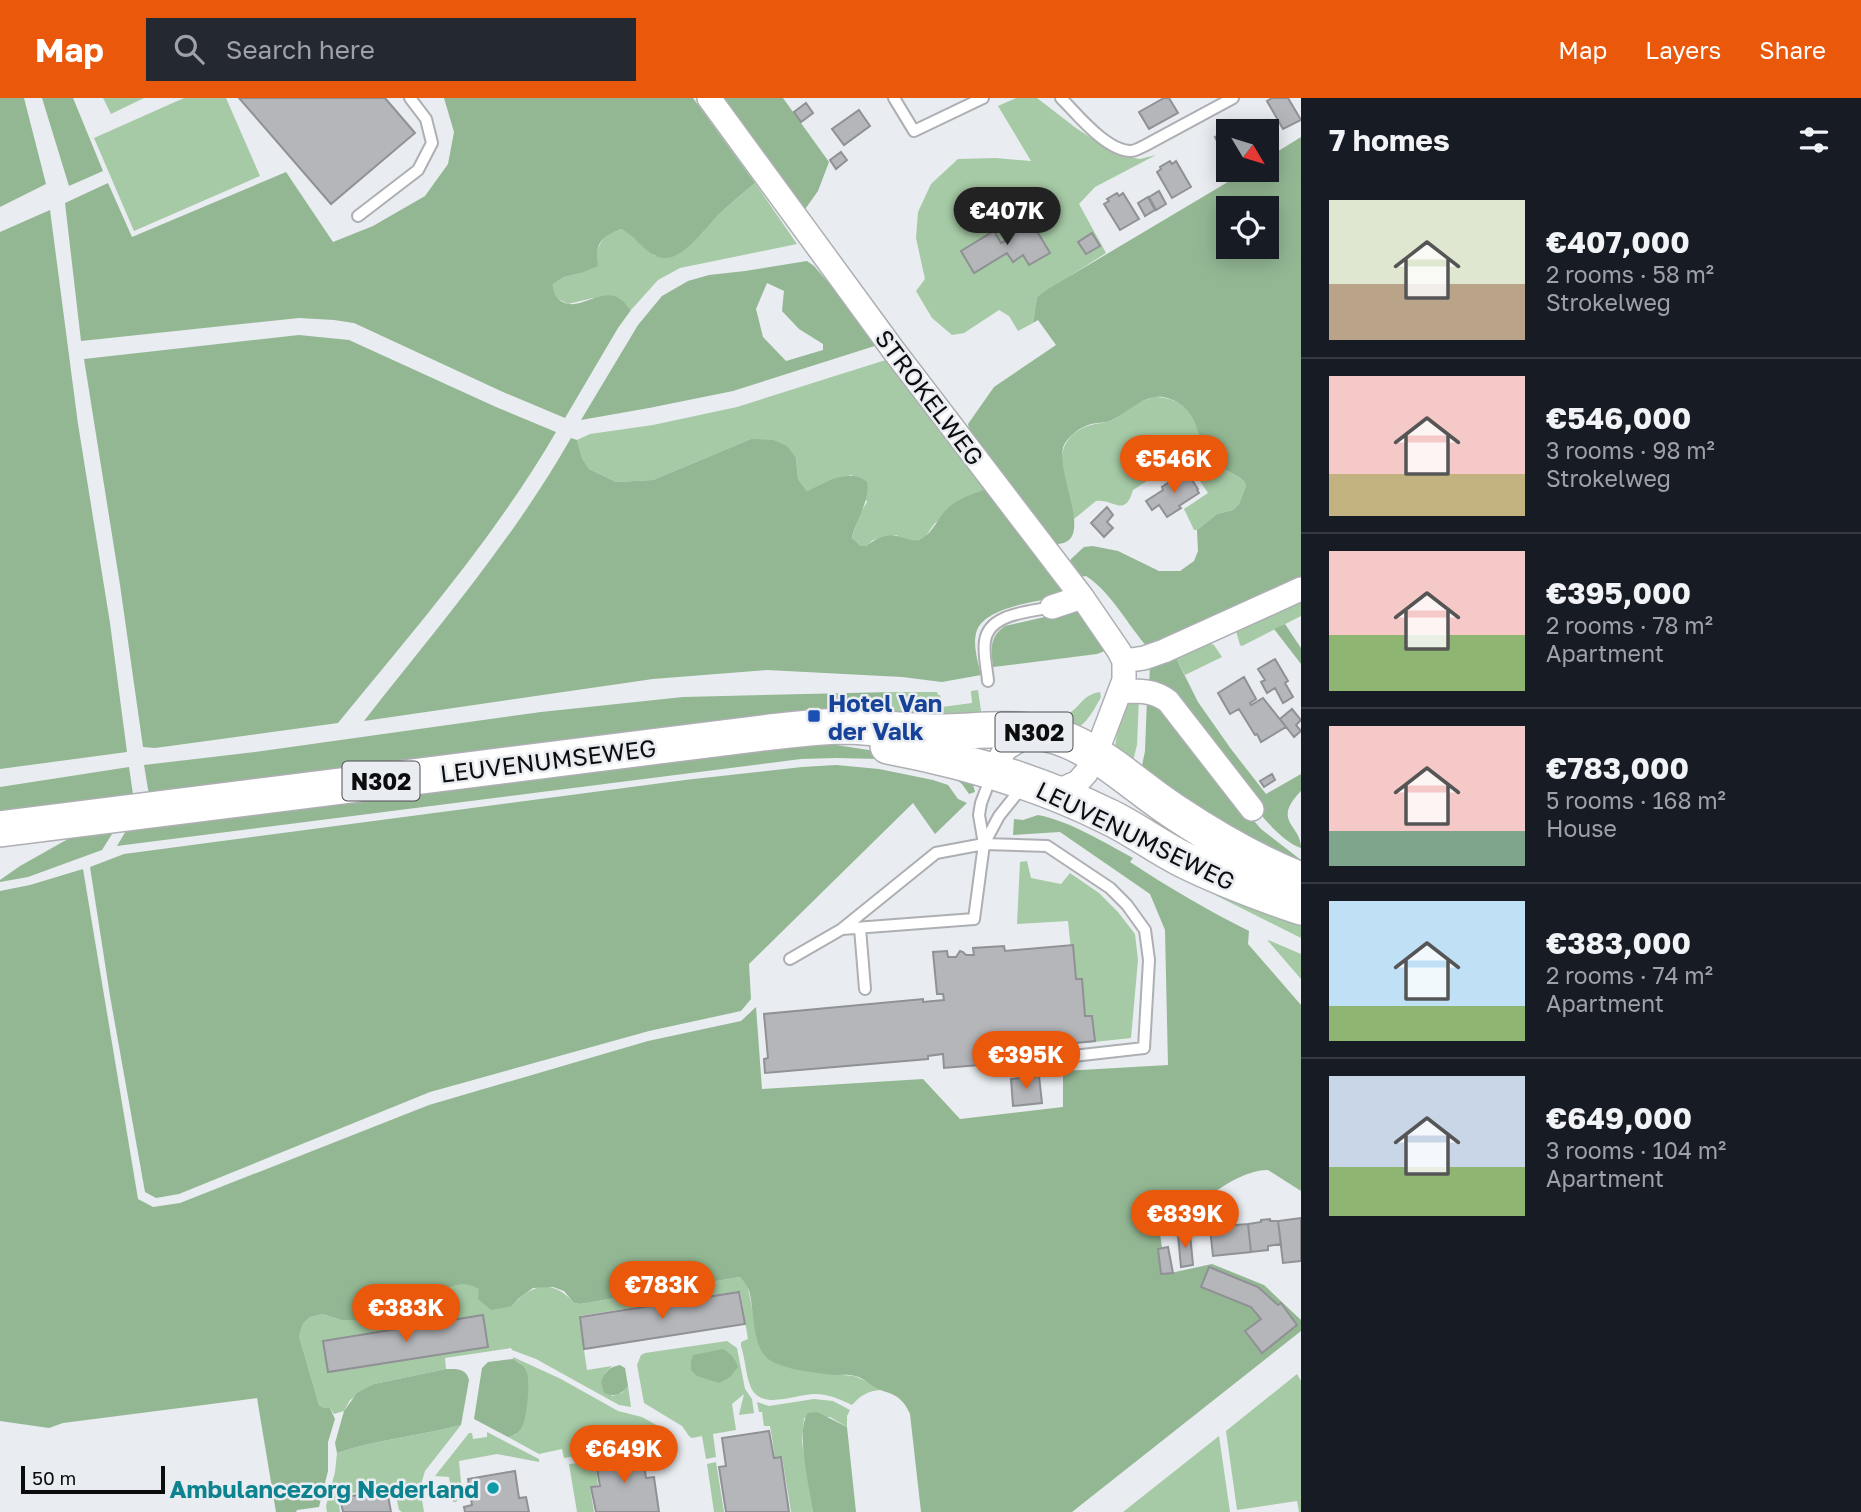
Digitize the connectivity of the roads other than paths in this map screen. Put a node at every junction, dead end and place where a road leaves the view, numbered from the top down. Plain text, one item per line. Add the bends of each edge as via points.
1 (410, 98) edge
2 (709, 98) edge
3 (894, 98) edge
4 (983, 98) edge
5 (1061, 98) edge
6 (1233, 98) edge
7 (358, 216) dead end
8 (1301, 589) edge
9 (1082, 597) junction
10 (1052, 607) joint
11 (1124, 661) junction
12 (988, 681) dead end
13 (1118, 696) junction
14 (1032, 732) junction
15 (762, 733) junction
16 (1082, 748) junction
17 (993, 772) junction
18 (1037, 786) junction
19 (1252, 809) dead end
20 (0, 829) edge
21 (984, 844) junction
22 (1301, 880) edge
23 (1301, 907) edge
24 (860, 928) junction
25 (842, 929) junction
26 (790, 958) dead end
27 (865, 989) dead end
28 (1029, 1061) dead end

1 - 7 lane via 426,119 432,143 418,170
2 - 9 street, STROKELWEG
3 - 4 lane via 914,131
5 - 6 lane via 1093,131 1116,148 1132,151
8 - 11 street via 1186,642
9 - 10 street
9 - 11 street, STROKELWEG
10 - 12 lane via 1004,618 993,626 984,643
11 - 13 street
13 - 16 street
13 - 16 street via 1093,724
13 - 19 street via 1144,690 1168,701
14 - 15 main road, LEUVENUMSEWEG / N302 via 923,732 846,726
14 - 16 main road, LEUVENUMSEWEG / N302
14 - 17 street via 1005,749
15 - 17 main road, LEUVENUMSEWEG / N302 via 890,746
15 - 20 main road, LEUVENUMSEWEG / N302
16 - 18 street via 1086,773 1078,782 1067,787
16 - 22 main road, LEUVENUMSEWEG / N302 via 1174,812 1268,867
17 - 18 main road, LEUVENUMSEWEG / N302
17 - 21 lane via 979,815
18 - 21 lane via 999,816
18 - 23 main road, LEUVENUMSEWEG / N302 via 1109,817 1227,880
21 - 24 lane via 974,919
21 - 25 lane via 936,853
21 - 28 lane via 1047,846 1110,888 1144,930 1149,960 1144,1048
24 - 25 lane
24 - 27 lane
25 - 26 lane

